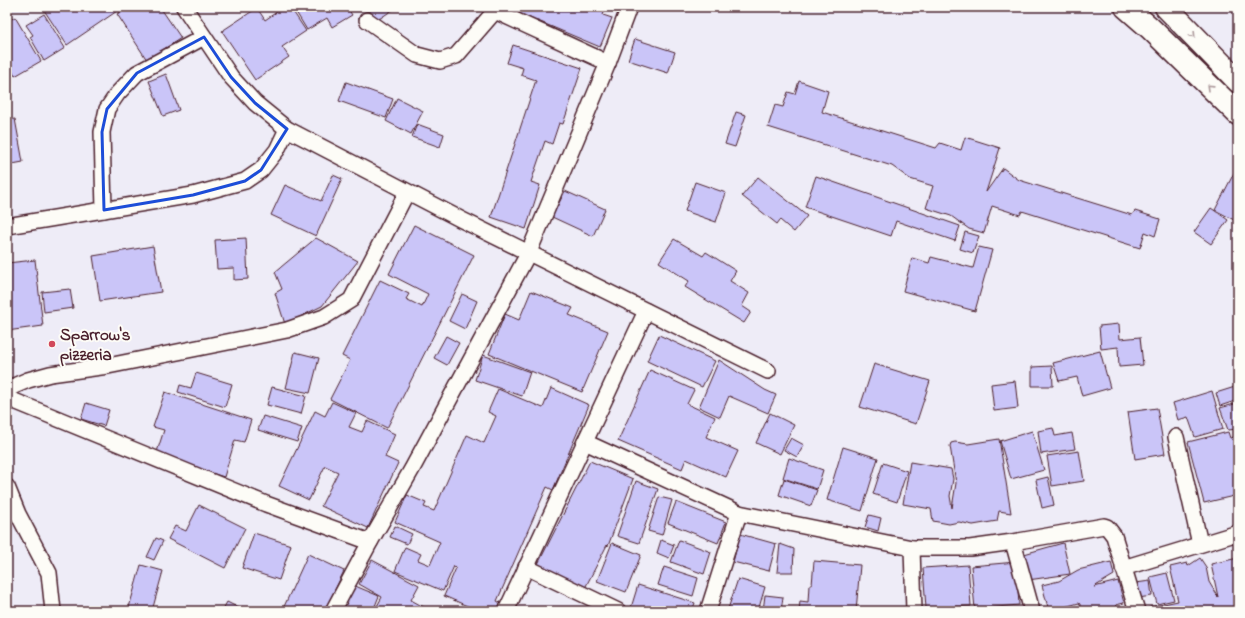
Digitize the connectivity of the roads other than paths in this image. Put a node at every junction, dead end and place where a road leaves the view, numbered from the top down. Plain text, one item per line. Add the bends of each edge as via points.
1 (184, 7) edge
2 (629, 7) edge
3 (1126, 7) edge
4 (1166, 7) edge
5 (494, 9) edge
6 (367, 20) dead end
7 (204, 37) junction
8 (608, 62) junction
9 (1238, 81) edge
10 (1238, 114) edge
11 (287, 129) junction
12 (407, 192) junction
13 (104, 210) junction
14 (7, 226) edge
15 (529, 252) junction
16 (646, 311) junction
17 (768, 371) dead end
18 (7, 389) edge
19 (7, 398) edge
20 (1176, 437) dead end
21 (585, 442) junction
22 (7, 487) edge
23 (738, 513) junction
24 (1238, 533) edge
25 (370, 542) junction
26 (1013, 542) junction
27 (1200, 544) junction
28 (912, 548) junction
29 (526, 568) junction
30 (1124, 568) junction
31 (54, 611) edge
32 (333, 611) edge
33 (506, 611) edge
34 (618, 611) edge
35 (708, 611) edge
36 (914, 611) edge
37 (1032, 611) edge
38 (1137, 611) edge

1 - 7 street
2 - 8 street
10 -> 3 highway
4 -> 9 highway
5 - 6 street via 456,56 440,61 417,55
5 - 8 street
7 - 11 street via 231,77 255,103
7 - 13 street via 136,73 107,109 102,132
8 - 15 street
11 - 12 street
11 - 13 street via 261,170 245,181 194,195
12 - 15 street
12 - 18 street via 351,300 324,317 287,330 108,366 50,374
13 - 14 street
15 - 16 street
15 - 25 street
16 - 17 street
16 - 21 street
19 - 25 street via 266,504
20 - 27 street
21 - 23 street
21 - 29 street
22 - 31 street via 49,573
23 - 28 street
23 - 35 street
24 - 27 street
25 - 32 street
26 - 28 street via 970,548
26 - 30 street via 1104,526 1114,536
26 - 37 street
27 - 30 street
28 - 36 street
29 - 33 street
29 - 34 street
30 - 38 street

